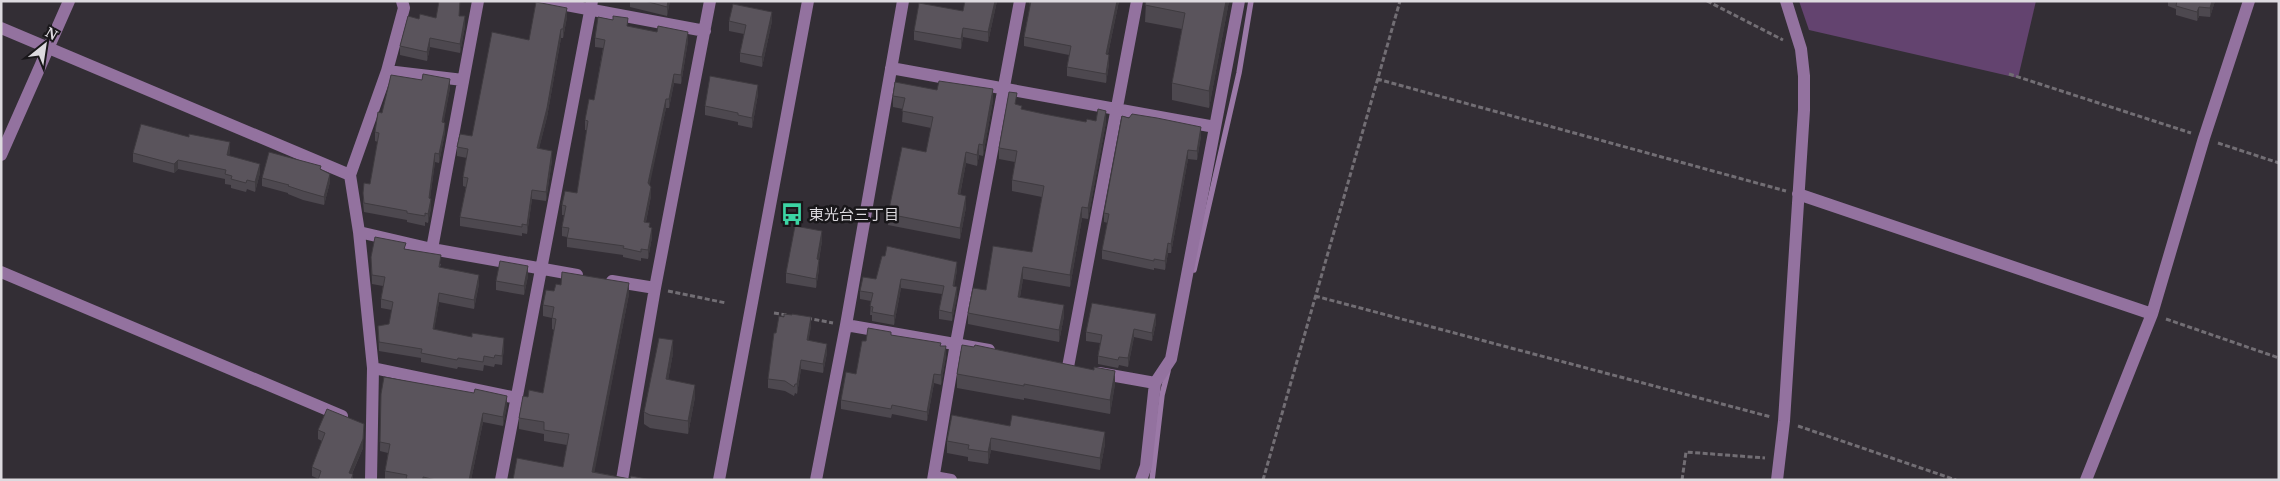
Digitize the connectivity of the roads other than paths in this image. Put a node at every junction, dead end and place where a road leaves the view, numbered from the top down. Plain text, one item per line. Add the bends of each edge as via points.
1 (69, 1) edge
2 (402, 1) edge
3 (478, 1) edge
4 (545, 1) edge
5 (710, 1) edge
6 (808, 1) edge
7 (903, 1) edge
8 (1020, 1) edge
9 (1137, 1) edge
10 (1239, 1) edge
11 (1786, 1) edge
12 (2249, 1) edge
13 (591, 6) edge
14 (1, 28) edge
15 (705, 31) junction
16 (49, 48) junction
17 (891, 68) junction
18 (387, 71) junction
19 (464, 80) junction
20 (1003, 89) junction
21 (1117, 109) junction
22 (1215, 127) junction
23 (1, 155) edge
24 (350, 175) junction
25 (1798, 194) junction
26 (359, 232) junction
27 (432, 249) junction
28 (542, 269) junction
29 (1, 272) edge
30 (655, 288) junction
31 (2152, 314) junction
32 (846, 325) junction
33 (956, 344) junction
34 (1002, 353) edge
35 (373, 368) junction
36 (1155, 382) junction
37 (518, 398) junction
38 (363, 425) junction
39 (934, 478) edge
40 (371, 480) edge
41 (501, 480) edge
42 (622, 480) edge
43 (719, 480) edge
44 (816, 480) edge
45 (951, 480) edge
46 (1141, 480) edge
47 (1777, 480) edge
48 (2086, 480) edge

1 - 16 street
2 - 18 street via 404,8
3 - 19 street
4 - 13 street
5 - 15 street
6 - 43 street
7 - 17 street
8 - 20 street
9 - 21 street
10 - 22 street
11 - 25 street via 1801,49 1804,76
12 - 31 street
13 - 15 street
13 - 28 street
14 - 16 street
15 - 30 street
16 - 23 street
16 - 24 street
17 - 20 street
17 - 32 street
18 - 19 street
18 - 24 street
19 - 27 street
20 - 21 street
20 - 33 street
21 - 22 street
21 - 36 street via 1073,368
22 - 36 street via 1171,359
24 - 26 street
25 - 31 street
25 - 47 street via 1784,421
26 - 27 street
26 - 35 street
27 - 28 street
28 - 30 street
28 - 37 street
29 - 38 street
30 - 42 street
31 - 48 street
32 - 33 street
32 - 44 street
33 - 34 street
33 - 39 street
35 - 37 street
35 - 38 street
36 - 46 street via 1146,466
37 - 41 street
38 - 40 street
39 - 45 street

